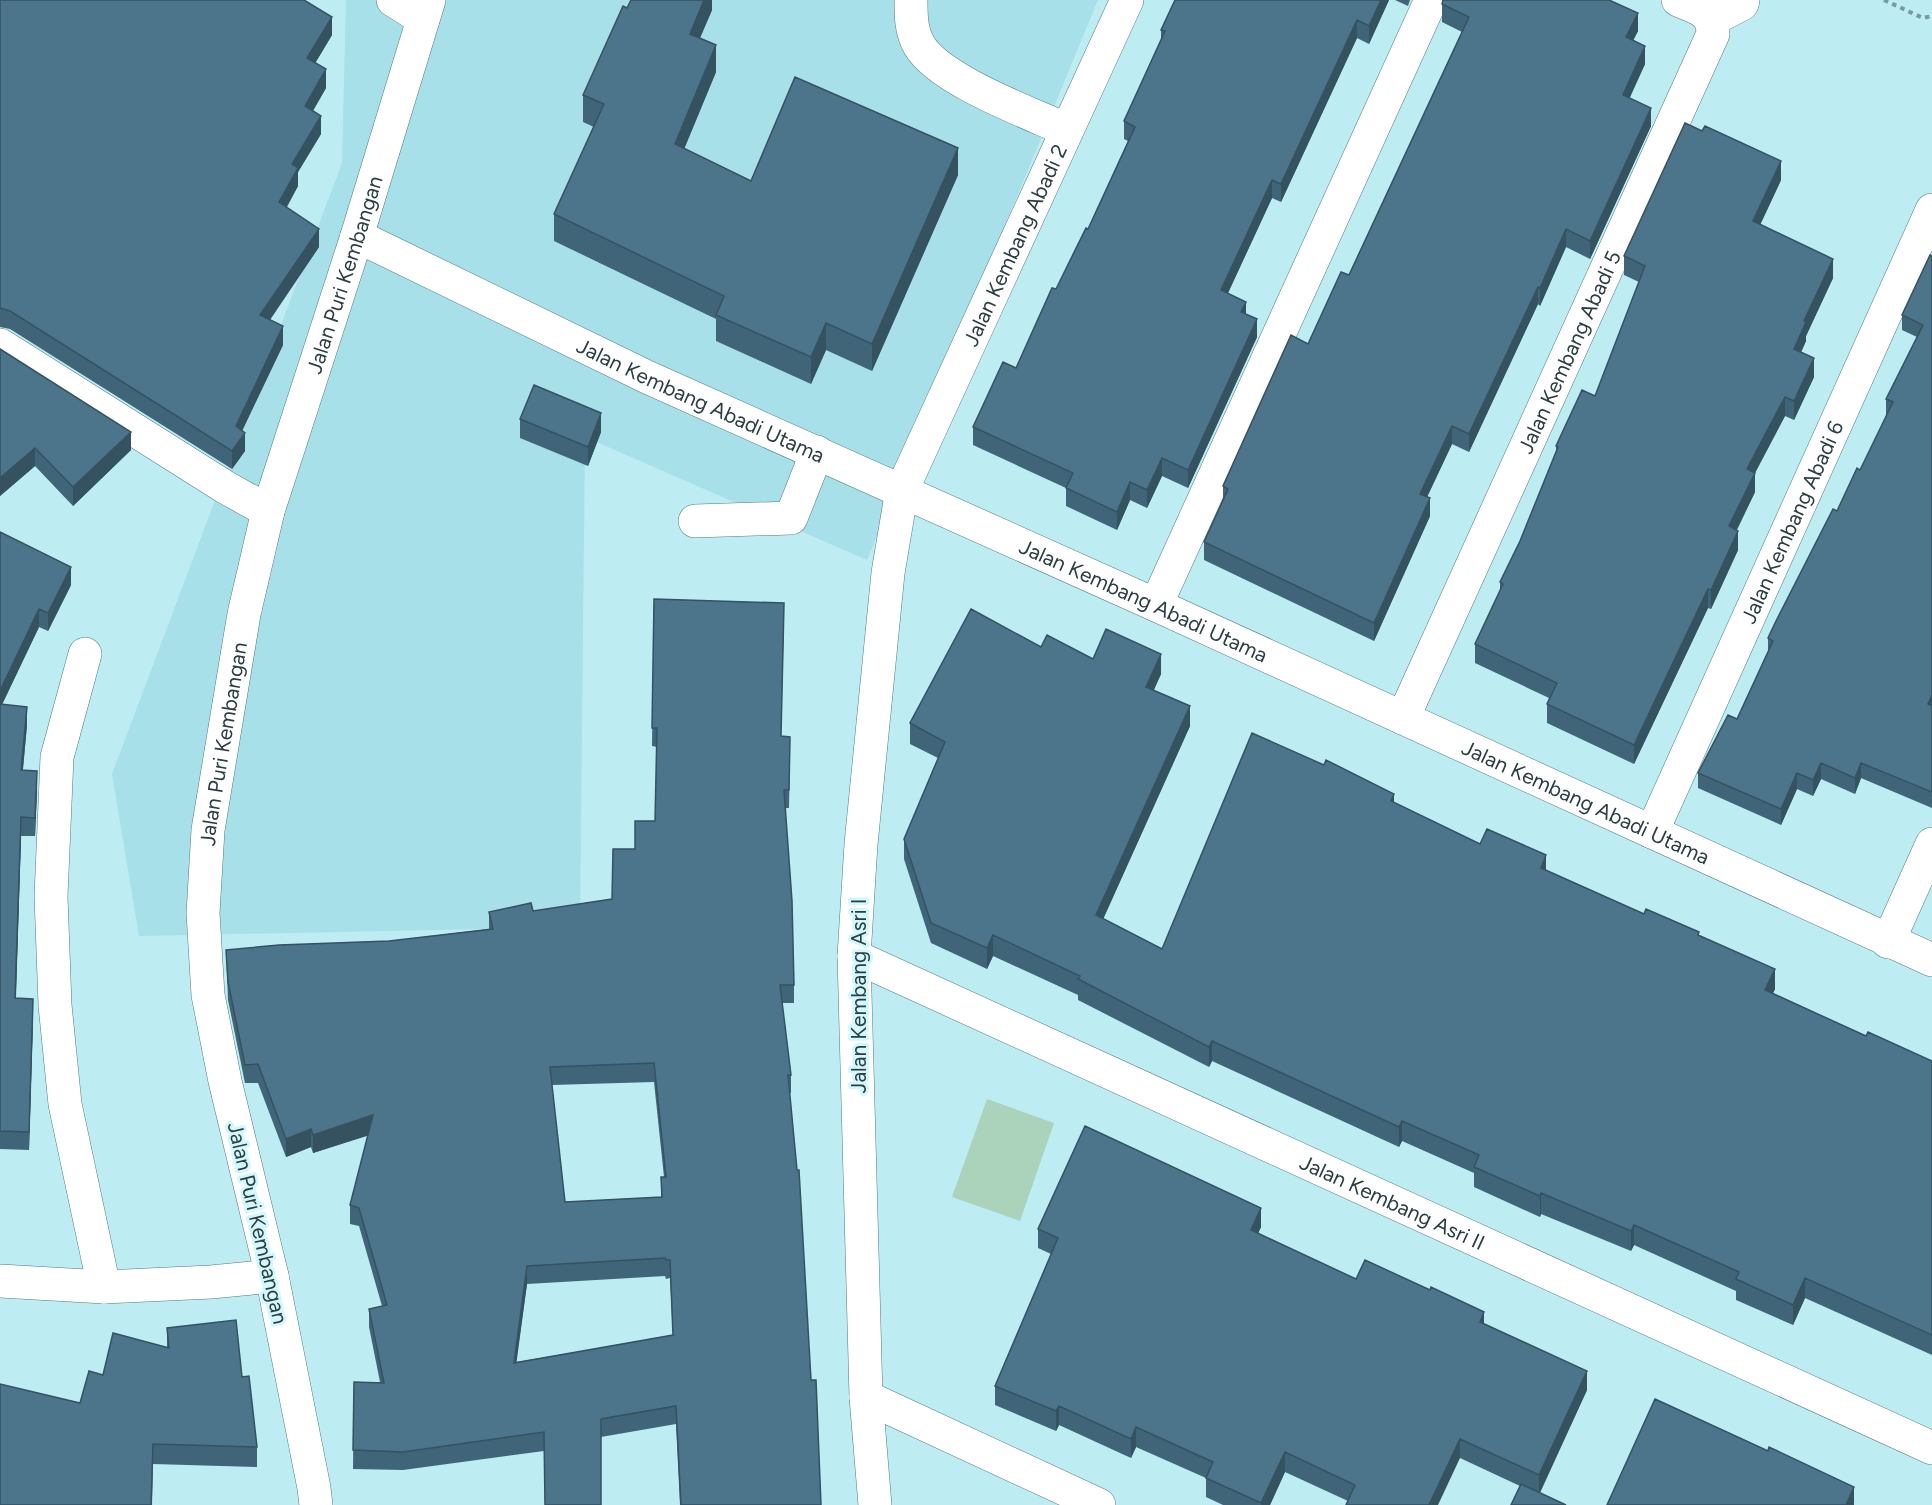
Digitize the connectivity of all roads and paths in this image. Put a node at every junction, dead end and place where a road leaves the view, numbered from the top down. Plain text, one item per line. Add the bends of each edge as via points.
1 (393, 0) edge
2 (911, 0) edge
3 (1127, 0) edge
4 (1431, 0) edge
5 (1678, 0) edge
6 (1743, 0) edge
7 (1884, 0) edge
8 (426, 10) edge
9 (1932, 16) edge
10 (1711, 20) junction
11 (1067, 130) junction
12 (1932, 210) edge
13 (357, 236) junction
14 (0, 345) edge
15 (817, 452) junction
16 (902, 490) junction
17 (268, 511) junction
18 (695, 521) dead end
19 (1156, 605) junction
20 (85, 654) dead end
21 (1403, 718) junction
22 (1652, 832) junction
23 (1932, 844) edge
24 (1888, 942) junction
25 (855, 956) junction
26 (1932, 960) edge
27 (272, 1276) junction
28 (0, 1281) edge
29 (104, 1287) junction
30 (866, 1397) junction
31 (1932, 1448) edge
32 (316, 1505) edge
33 (875, 1505) edge
34 (1099, 1505) edge

1 - 8 street
2 - 11 street via 911,22 920,46 940,67 965,83
3 - 11 street, Jalan Kembang Abadi 2
4 - 19 street
5 - 10 street via 1697,8
6 - 10 street
7 - 9 path via 1923,18
8 - 13 street, Jalan Puri Kembangan
10 - 21 street, Jalan Kembang Abadi 5 via 1713,34
11 - 16 street, Jalan Kembang Abadi 2
12 - 22 street, Jalan Kembang Abadi 6
13 - 15 street, Jalan Kembang Abadi Utama via 647,377
13 - 17 street, Jalan Puri Kembangan
14 - 17 street
15 - 16 street, Jalan Kembang Abadi Utama
15 - 18 street via 791,518
16 - 19 street, Jalan Kembang Abadi Utama
16 - 25 street, Jalan Kembang Asri I via 888,573 861,844
17 - 27 street, Jalan Puri Kembangan via 244,614 208,830 203,914 208,995
19 - 21 street, Jalan Kembang Abadi Utama
20 - 29 street via 57,757 51,896 55,1005 65,1104
21 - 22 street, Jalan Kembang Abadi Utama
22 - 24 street, Jalan Kembang Abadi Utama
23 - 24 street
24 - 26 street, Jalan Kembang Abadi Utama
25 - 30 street, Jalan Kembang Asri I
25 - 31 street, Jalan Kembang Asri II
27 - 29 street
27 - 32 street, Jalan Puri Kembangan
28 - 29 street
30 - 33 street, Jalan Kembang Asri I
30 - 34 street

